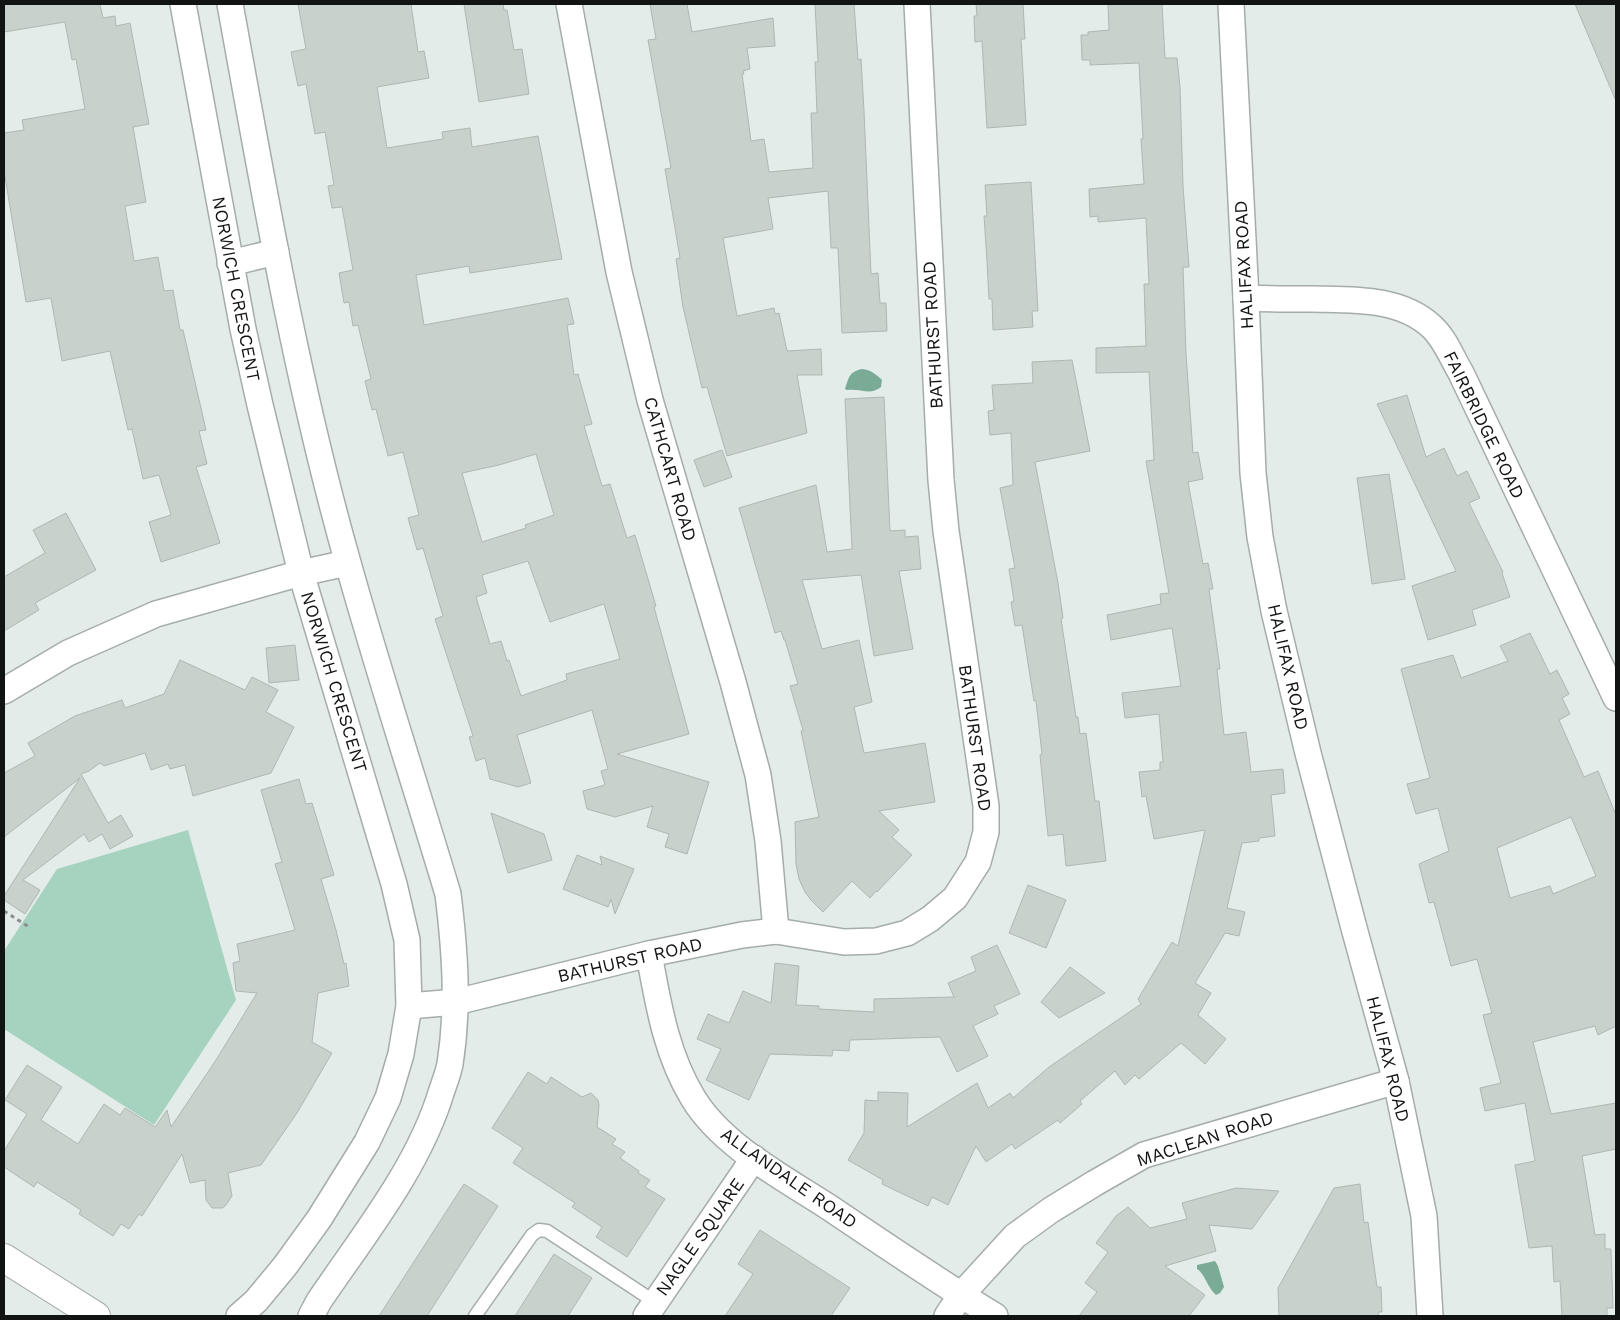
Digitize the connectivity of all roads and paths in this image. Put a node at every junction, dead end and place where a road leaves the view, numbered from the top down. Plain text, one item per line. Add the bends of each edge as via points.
1 (183, 4) edge
2 (230, 4) edge
3 (569, 4) edge
4 (917, 4) edge
5 (1231, 4) edge
6 (276, 252) junction
7 (230, 263) junction
8 (1246, 298) junction
9 (347, 563) junction
10 (301, 572) junction
11 (4, 691) edge
12 (1616, 698) edge
13 (4, 912) edge
14 (29, 927) dead end
15 (776, 932) junction
16 (648, 954) junction
17 (456, 1002) junction
18 (409, 1006) junction
19 (1396, 1081) junction
20 (754, 1158) junction
21 (4, 1258) edge
22 (961, 1295) junction
23 (650, 1309) edge
24 (96, 1316) edge
25 (239, 1316) edge
26 (311, 1316) edge
27 (475, 1316) edge
28 (947, 1316) edge
29 (995, 1316) edge
30 (1430, 1316) edge

1 - 7 street, NORWICH CRESCENT
2 - 6 street
3 - 15 street, CATHCART ROAD via 619,272 648,391 758,774
4 - 15 street, BATHURST ROAD via 940,480 986,806 986,832 978,862 955,898 907,933 876,941 844,942
5 - 8 street, HALIFAX ROAD
6 - 7 street
6 - 9 street via 309,411
7 - 10 street, NORWICH CRESCENT via 253,376
8 - 12 street, FAIRBRIDGE ROAD via 1368,301 1417,316 1432,327 1461,373
8 - 19 street, HALIFAX ROAD via 1253,473 1265,567 1308,752
9 - 10 street
9 - 17 street via 448,894 455,951
10 - 11 street via 156,614 68,653
10 - 18 street, NORWICH CRESCENT via 394,884 407,940
13 - 14 path
15 - 16 street, BATHURST ROAD via 742,935
16 - 17 street, BATHURST ROAD
16 - 20 street, ALLANDALE ROAD via 660,1015 677,1068 712,1124
17 - 18 street, BATHURST ROAD
17 - 26 street via 450,1066 433,1119 408,1168
18 - 25 street, NORWICH CRESCENT via 401,1054 388,1098 367,1142 285,1266
19 - 22 street, MACLEAN ROAD via 1144,1155 1094,1183 1015,1236
19 - 30 street, HALIFAX ROAD via 1424,1216
20 - 22 street, ALLANDALE ROAD
20 - 23 street, NAGLE SQUARE
21 - 24 street
22 - 28 street, MACLEAN ROAD
22 - 29 street, ALLANDALE ROAD
23 - 27 lane via 547,1231 539,1230 532,1235

